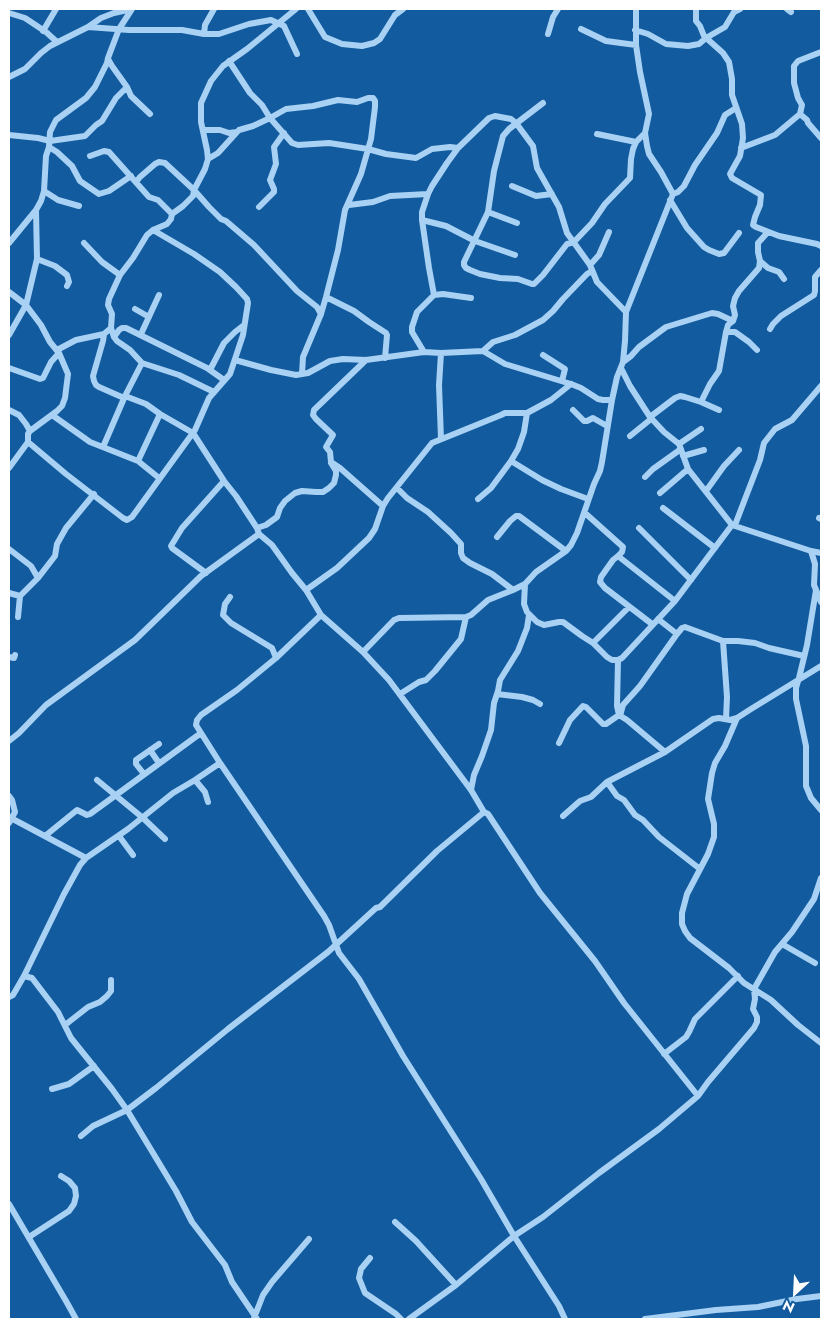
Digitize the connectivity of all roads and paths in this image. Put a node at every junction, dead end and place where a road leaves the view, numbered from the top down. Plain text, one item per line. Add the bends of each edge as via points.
1 (56, 9) edge
2 (102, 9) edge
3 (132, 9) edge
4 (214, 9) edge
5 (296, 9) edge
6 (308, 9) edge
7 (403, 9) edge
8 (558, 9) edge
9 (636, 9) edge
10 (696, 9) edge
11 (740, 9) edge
12 (9, 13) edge
13 (108, 15) junction
14 (279, 22) junction
15 (88, 27) junction
16 (119, 29) junction
17 (581, 29) dead end
18 (635, 30) junction
19 (44, 31) junction
20 (204, 34) junction
21 (548, 34) dead end
22 (706, 38) junction
23 (57, 42) junction
24 (636, 45) junction
25 (821, 52) edge
26 (297, 54) dead end
27 (108, 58) junction
28 (229, 61) junction
29 (9, 77) edge
30 (127, 87) junction
31 (543, 103) dead end
32 (736, 108) junction
33 (150, 114) dead end
34 (800, 114) junction
35 (270, 118) junction
36 (516, 123) junction
37 (204, 130) junction
38 (237, 132) junction
39 (284, 133) junction
40 (597, 134) dead end
41 (646, 134) junction
42 (9, 135) edge
43 (821, 138) edge
44 (636, 142) junction
45 (49, 144) junction
46 (458, 148) junction
47 (742, 148) junction
48 (368, 149) junction
49 (90, 156) dead end
50 (208, 160) junction
51 (131, 176) junction
52 (136, 182) junction
53 (512, 186) dead end
54 (194, 190) junction
55 (44, 192) junction
56 (428, 194) junction
57 (552, 194) junction
58 (672, 197) junction
59 (349, 205) junction
60 (79, 206) dead end
61 (259, 207) dead end
62 (36, 210) junction
63 (488, 212) junction
64 (172, 214) junction
65 (422, 220) junction
66 (517, 222) dead end
67 (153, 230) junction
68 (609, 232) dead end
69 (768, 232) junction
70 (739, 233) dead end
71 (474, 241) junction
72 (574, 242) junction
73 (9, 243) edge
74 (84, 243) dead end
75 (821, 246) edge
76 (515, 255) dead end
77 (37, 259) junction
78 (760, 261) junction
79 (591, 268) junction
80 (821, 270) edge
81 (120, 275) junction
82 (784, 279) dead end
83 (67, 286) dead end
84 (9, 292) edge
85 (159, 295) dead end
86 (434, 295) junction
87 (326, 297) junction
88 (471, 298) dead end
89 (26, 306) junction
90 (135, 309) dead end
91 (626, 312) junction
92 (321, 314) junction
93 (149, 317) junction
94 (733, 321) junction
95 (244, 326) junction
96 (110, 328) junction
97 (770, 329) dead end
98 (726, 332) junction
99 (9, 333) edge
100 (104, 334) junction
101 (141, 334) junction
102 (114, 337) junction
103 (757, 350) dead end
104 (483, 351) junction
105 (58, 352) junction
106 (424, 352) junction
107 (441, 353) junction
108 (544, 355) dead end
109 (385, 358) junction
110 (235, 360) junction
111 (366, 360) junction
112 (142, 363) junction
113 (622, 365) junction
114 (9, 368) edge
115 (210, 370) junction
116 (302, 374) junction
117 (224, 380) junction
118 (562, 381) junction
119 (571, 384) junction
120 (821, 386) edge
121 (214, 392) junction
122 (125, 397) junction
123 (612, 400) junction
124 (701, 402) junction
125 (9, 410) edge
126 (573, 410) dead end
127 (719, 410) dead end
128 (160, 414) junction
129 (527, 414) junction
130 (52, 415) junction
131 (651, 418) junction
132 (607, 426) junction
133 (701, 429) dead end
134 (30, 431) junction
135 (192, 433) junction
136 (630, 436) dead end
137 (442, 439) junction
138 (28, 442) junction
139 (103, 447) junction
140 (681, 449) junction
141 (704, 450) dead end
142 (739, 450) dead end
143 (138, 461) junction
144 (511, 461) junction
145 (331, 462) junction
146 (9, 468) edge
147 (688, 469) junction
148 (645, 477) dead end
149 (159, 478) junction
150 (224, 481) junction
151 (397, 488) junction
152 (706, 491) junction
153 (660, 492) dead end
154 (94, 494) junction
155 (478, 499) dead end
156 (588, 499) junction
157 (383, 506) junction
158 (663, 508) dead end
159 (585, 513) junction
160 (734, 525) junction
161 (639, 528) dead end
162 (258, 531) junction
163 (497, 537) dead end
164 (715, 548) junction
165 (9, 549) edge
166 (566, 551) junction
167 (811, 551) junction
168 (821, 552) edge
169 (618, 556) junction
170 (206, 573) junction
171 (38, 578) junction
172 (691, 580) junction
173 (525, 584) junction
174 (306, 590) junction
175 (514, 590) junction
176 (816, 590) junction
177 (9, 593) edge
178 (20, 596) junction
179 (230, 597) dead end
180 (675, 601) junction
181 (821, 602) edge
182 (630, 607) junction
183 (321, 615) junction
184 (529, 615) junction
185 (18, 617) dead end
186 (466, 617) junction
187 (658, 619) junction
188 (652, 624) junction
189 (677, 634) junction
190 (723, 641) junction
191 (593, 643) junction
192 (363, 652) junction
193 (804, 656) junction
194 (276, 658) junction
195 (618, 660) junction
196 (821, 666) edge
197 (800, 678) junction
198 (400, 694) junction
199 (497, 694) junction
200 (540, 704) dead end
201 (620, 715) junction
202 (737, 718) junction
203 (726, 719) junction
204 (201, 733) junction
205 (9, 741) edge
206 (559, 743) dead end
207 (159, 744) dead end
208 (150, 750) junction
209 (665, 752) junction
210 (159, 763) junction
211 (220, 763) junction
212 (144, 774) junction
213 (97, 780) dead end
214 (195, 780) junction
215 (606, 782) junction
216 (471, 790) junction
217 (9, 796) edge
218 (114, 796) junction
219 (208, 802) dead end
220 (821, 810) edge
221 (484, 812) junction
222 (563, 816) dead end
223 (143, 818) junction
224 (10, 819) edge
225 (44, 836) junction
226 (119, 836) junction
227 (165, 839) dead end
228 (133, 855) dead end
229 (86, 858) junction
230 (700, 869) junction
231 (821, 878) edge
232 (814, 899) junction
233 (821, 903) edge
234 (336, 944) junction
235 (782, 944) junction
236 (815, 963) dead end
237 (24, 976) junction
238 (738, 976) junction
239 (111, 980) dead end
240 (754, 989) junction
241 (9, 997) edge
242 (65, 1025) junction
243 (821, 1042) edge
244 (664, 1054) junction
245 (94, 1066) junction
246 (52, 1089) dead end
247 (698, 1096) junction
248 (127, 1110) junction
249 (81, 1136) dead end
250 (61, 1176) dead end
251 (9, 1204) edge
252 (395, 1222) dead end
253 (514, 1236) junction
254 (29, 1237) junction
255 (309, 1239) dead end
256 (370, 1258) dead end
257 (456, 1284) junction
258 (821, 1296) edge
259 (256, 1318) edge
260 (76, 1319) edge
261 (400, 1319) edge
262 (409, 1319) edge
263 (565, 1319) edge
264 (645, 1319) edge

1 - 19 street
2 - 13 street
3 - 13 street
3 - 16 street
4 - 20 street
5 - 14 street
6 - 7 street via 325,37 342,44 362,46 380,39 395,15
8 - 21 street
9 - 18 street
10 - 22 street via 696,21
11 - 22 street via 734,12 725,27
12 - 19 street
13 - 15 street
14 - 20 street via 264,20 222,34
14 - 26 street
14 - 28 street
15 - 16 street
15 - 23 street
16 - 20 street via 182,30
16 - 27 street
17 - 24 street via 606,41
18 - 22 street via 674,46 699,44
18 - 24 street
19 - 23 street
22 - 32 street via 729,62
23 - 29 street via 41,52 25,69
24 - 41 street via 649,114
25 - 34 street via 798,61 794,66 794,82 802,105
27 - 30 street
27 - 45 street via 86,98 53,124
28 - 35 street
28 - 37 street via 218,71 202,99
30 - 33 street via 131,96
30 - 45 street via 102,121 85,136
31 - 36 street
32 - 47 street via 742,124
32 - 58 street via 725,115 684,186
34 - 43 street
34 - 47 street via 775,135
35 - 38 street
35 - 39 street
35 - 48 street via 286,109 373,98 376,107
36 - 46 street via 511,118 489,118
36 - 57 street via 533,146 537,168
36 - 63 street via 501,142
37 - 38 street
37 - 50 street
38 - 50 street
39 - 48 street via 298,145 329,143
39 - 61 street via 274,147 276,164 270,180 274,192
40 - 44 street
41 - 44 street
41 - 58 street via 649,154
42 - 45 street via 38,138
44 - 72 street via 630,159 630,178
45 - 51 street via 72,166 80,181 99,194
45 - 55 street
46 - 48 street via 432,149 416,158
46 - 56 street
47 - 69 street via 730,176 761,195 753,225
48 - 59 street
49 - 51 street via 106,151
50 - 54 street
51 - 52 street
52 - 54 street via 155,164 162,162
52 - 64 street via 149,197 158,200
53 - 57 street via 536,196
54 - 64 street via 193,196
54 - 92 street via 209,208 254,245
55 - 60 street
55 - 62 street
56 - 59 street via 390,196
56 - 65 street
57 - 72 street via 567,233
58 - 70 street via 687,228 709,250 724,253
58 - 91 street
59 - 87 street via 345,210
62 - 73 street
62 - 77 street
63 - 66 street
63 - 71 street
64 - 67 street via 167,224
65 - 71 street via 446,226
65 - 86 street
67 - 81 street
67 - 95 street via 194,254 236,286 248,303
68 - 79 street
69 - 75 street
69 - 78 street via 758,243
71 - 72 street via 464,262 466,268 480,274 532,284 544,275 567,244
71 - 76 street
72 - 79 street
74 - 81 street
77 - 83 street via 67,275
77 - 89 street
78 - 82 street via 779,272
78 - 94 street via 759,268 734,298
79 - 91 street via 598,282
79 - 104 street via 543,320 493,342
80 - 97 street via 815,277 814,295 781,316
81 - 96 street via 109,299
84 - 89 street
85 - 93 street
86 - 88 street
86 - 106 street via 417,312 412,327
87 - 92 street
87 - 109 street via 386,332
89 - 99 street
89 - 105 street
90 - 93 street
91 - 113 street
92 - 116 street via 303,357
93 - 101 street
94 - 98 street
94 - 113 street via 712,313 666,328 639,347
95 - 110 street
95 - 115 street via 224,343
96 - 100 street
96 - 102 street
98 - 103 street via 735,332
98 - 124 street via 719,371
100 - 105 street via 76,340
100 - 122 street via 94,381 99,387
101 - 102 street via 122,328
101 - 115 street
102 - 112 street
104 - 107 street
104 - 118 street via 505,364
105 - 114 street via 40,379
105 - 130 street via 68,375 63,403
106 - 107 street
106 - 109 street
107 - 137 street
108 - 118 street via 566,369
109 - 111 street
110 - 116 street
110 - 117 street
111 - 116 street via 330,361
111 - 145 street via 314,410 316,418 333,435 326,447
112 - 121 street via 189,379
112 - 122 street
113 - 123 street
113 - 131 street via 630,386
115 - 117 street
117 - 121 street
118 - 119 street
119 - 123 street via 598,399
119 - 129 street
120 - 160 street via 792,420 775,429 764,443
121 - 135 street
122 - 128 street via 146,404
122 - 139 street
123 - 132 street
124 - 127 street
124 - 131 street via 680,396
125 - 134 street via 19,415
126 - 132 street via 584,422 593,418
128 - 135 street
128 - 143 street
129 - 137 street via 501,414
129 - 144 street via 524,432
130 - 134 street
130 - 139 street via 90,442
131 - 136 street
131 - 140 street
132 - 156 street via 600,471
133 - 140 street
134 - 138 street
135 - 149 street
135 - 150 street
137 - 151 street via 432,443
138 - 146 street
138 - 154 street
139 - 143 street
140 - 141 street
140 - 147 street
140 - 148 street
142 - 152 street
143 - 149 street
144 - 155 street via 491,488
144 - 156 street via 542,480
145 - 157 street
145 - 162 street via 336,476 329,488 323,492 294,493 276,517
147 - 152 street
147 - 153 street
149 - 154 street via 127,520
150 - 162 street
150 - 170 street via 182,528 171,546
151 - 157 street
151 - 175 street via 451,533 461,544 463,558
152 - 160 street
154 - 171 street via 66,528 57,544 55,556
156 - 159 street
157 - 174 street via 375,528 363,544
158 - 164 street
159 - 166 street
159 - 169 street via 623,547
160 - 164 street
160 - 167 street
161 - 172 street
162 - 170 street
162 - 174 street
163 - 166 street via 510,521 519,516
164 - 172 street
165 - 171 street via 31,566
166 - 173 street
167 - 168 street
167 - 176 street
169 - 180 street
169 - 182 street via 601,576 600,582
170 - 205 street via 135,640 46,706
171 - 178 street
172 - 180 street
173 - 175 street
173 - 184 street via 524,604
174 - 183 street
175 - 186 street via 488,600
176 - 181 street
176 - 193 street
177 - 178 street
178 - 185 street
179 - 194 street via 224,604 223,615 272,648
180 - 187 street
182 - 188 street
182 - 191 street
183 - 192 street
183 - 194 street
184 - 191 street via 544,625 563,622
184 - 199 street via 518,651 500,680
186 - 192 street via 399,618
186 - 198 street via 461,639 435,671 426,680
187 - 188 street
187 - 189 street
188 - 195 street
189 - 190 street via 685,627
189 - 201 street via 623,705
190 - 193 street via 755,643
190 - 203 street
191 - 195 street via 607,657
192 - 198 street
193 - 197 street
194 - 204 street via 196,720
195 - 201 street via 617,706
196 - 197 street
197 - 202 street
197 - 220 street via 796,699 806,746 806,786
198 - 216 street
199 - 200 street via 522,697
199 - 216 street via 490,730
201 - 206 street via 603,724 583,706 570,720
201 - 209 street
202 - 203 street
202 - 230 street via 712,773 708,799 715,830
203 - 209 street via 713,719
204 - 210 street
204 - 211 street
207 - 208 street
208 - 210 street
208 - 212 street via 135,762
209 - 215 street
210 - 212 street
211 - 214 street
211 - 234 street via 324,916
212 - 218 street
213 - 218 street
214 - 219 street
214 - 223 street
215 - 222 street
215 - 230 street via 664,841
216 - 221 street
217 - 224 street via 15,812
218 - 223 street
218 - 225 street via 90,814 79,810 74,812
221 - 234 street
221 - 244 street via 540,893 595,960
223 - 226 street
223 - 227 street
224 - 225 street
225 - 229 street
226 - 228 street
226 - 229 street
229 - 237 street via 64,894
230 - 238 street via 687,894 682,924 690,938
231 - 232 street
232 - 233 street
232 - 235 street
234 - 248 street
234 - 253 street
235 - 236 street
235 - 240 street
237 - 241 street
237 - 242 street via 32,978
238 - 240 street
238 - 244 street via 695,1019 686,1037
239 - 242 street via 111,991 107,996
240 - 243 street
240 - 247 street via 753,1009 757,1022 754,1028
242 - 245 street via 71,1038
244 - 247 street
245 - 246 street via 69,1084
245 - 248 street
247 - 253 street via 659,1129
248 - 249 street via 93,1126
248 - 259 street via 192,1222 225,1265 232,1282
250 - 254 street via 75,1188 74,1204 69,1211
251 - 254 street
252 - 257 street
253 - 257 street
253 - 263 street
254 - 260 street
255 - 259 street via 263,1295
256 - 261 street via 361,1269 359,1278 364,1294
257 - 262 street
258 - 264 street via 758,1307

